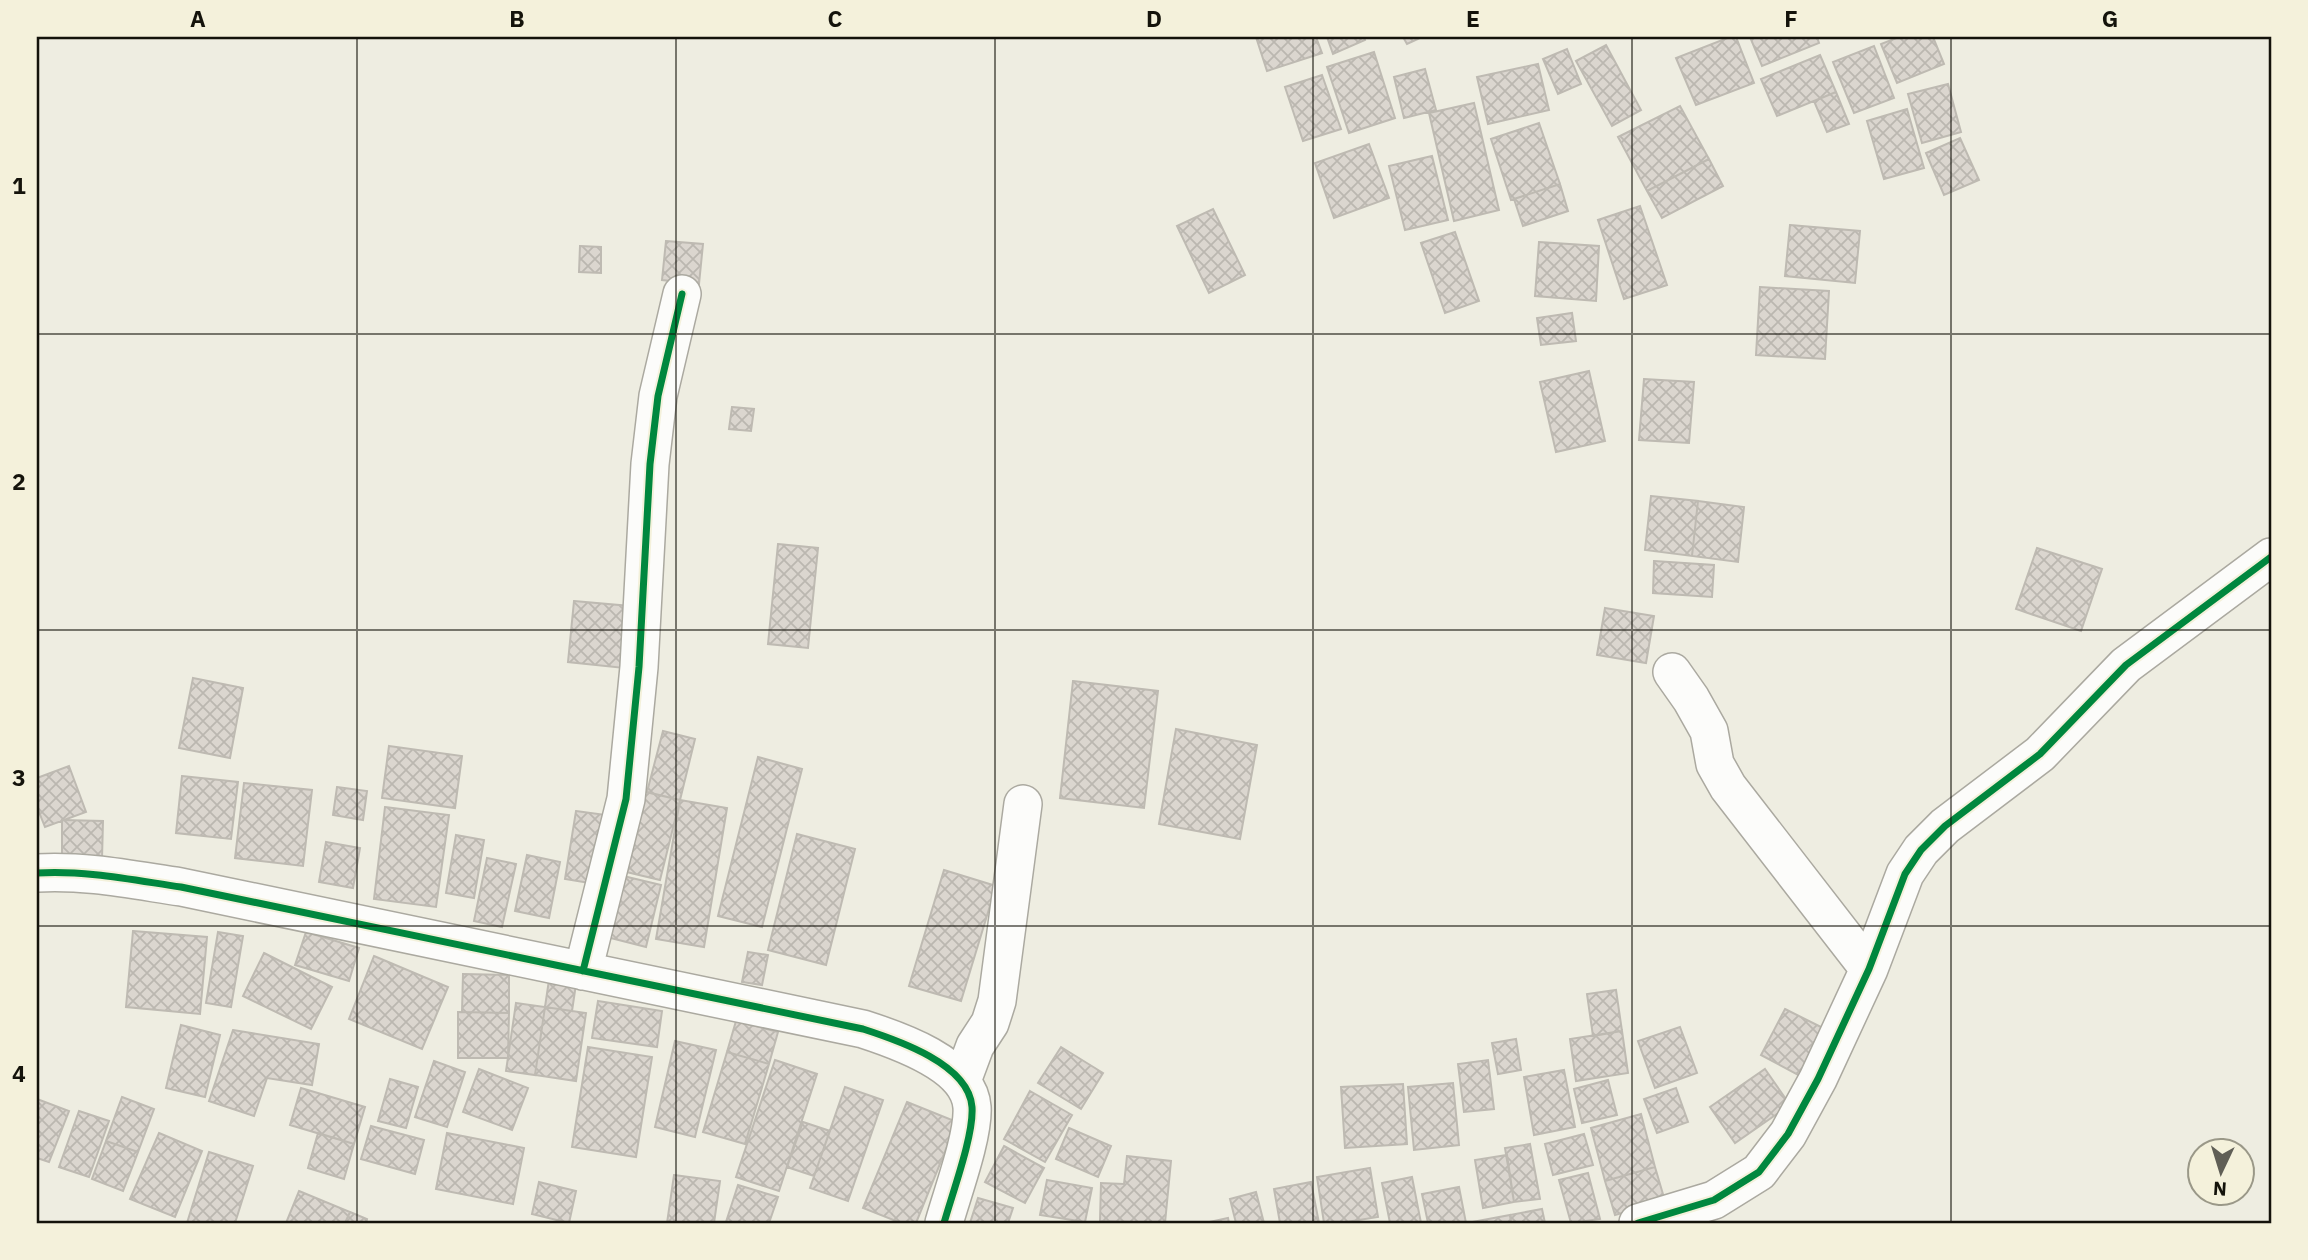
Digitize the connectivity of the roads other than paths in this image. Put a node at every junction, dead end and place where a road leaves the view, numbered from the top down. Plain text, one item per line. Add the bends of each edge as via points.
1 (682, 294) dead end
2 (2271, 557) edge
3 (1671, 672) dead end
4 (1023, 804) dead end
5 (37, 873) edge
6 (1869, 969) junction
7 (583, 971) junction
8 (962, 1081) junction
9 (944, 1223) edge
10 (1638, 1223) edge

1 - 7 street via 657,396 626,799
2 - 6 street via 2126,665 2040,754 1929,842 1905,874
3 - 6 street via 1709,730 1715,764 1728,787
4 - 8 street via 997,1001
5 - 7 street via 105,876 181,887
6 - 10 street via 1812,1090 1788,1134 1759,1172 1714,1200
7 - 8 street via 863,1029 941,1063
8 - 9 street via 972,1106 969,1133

